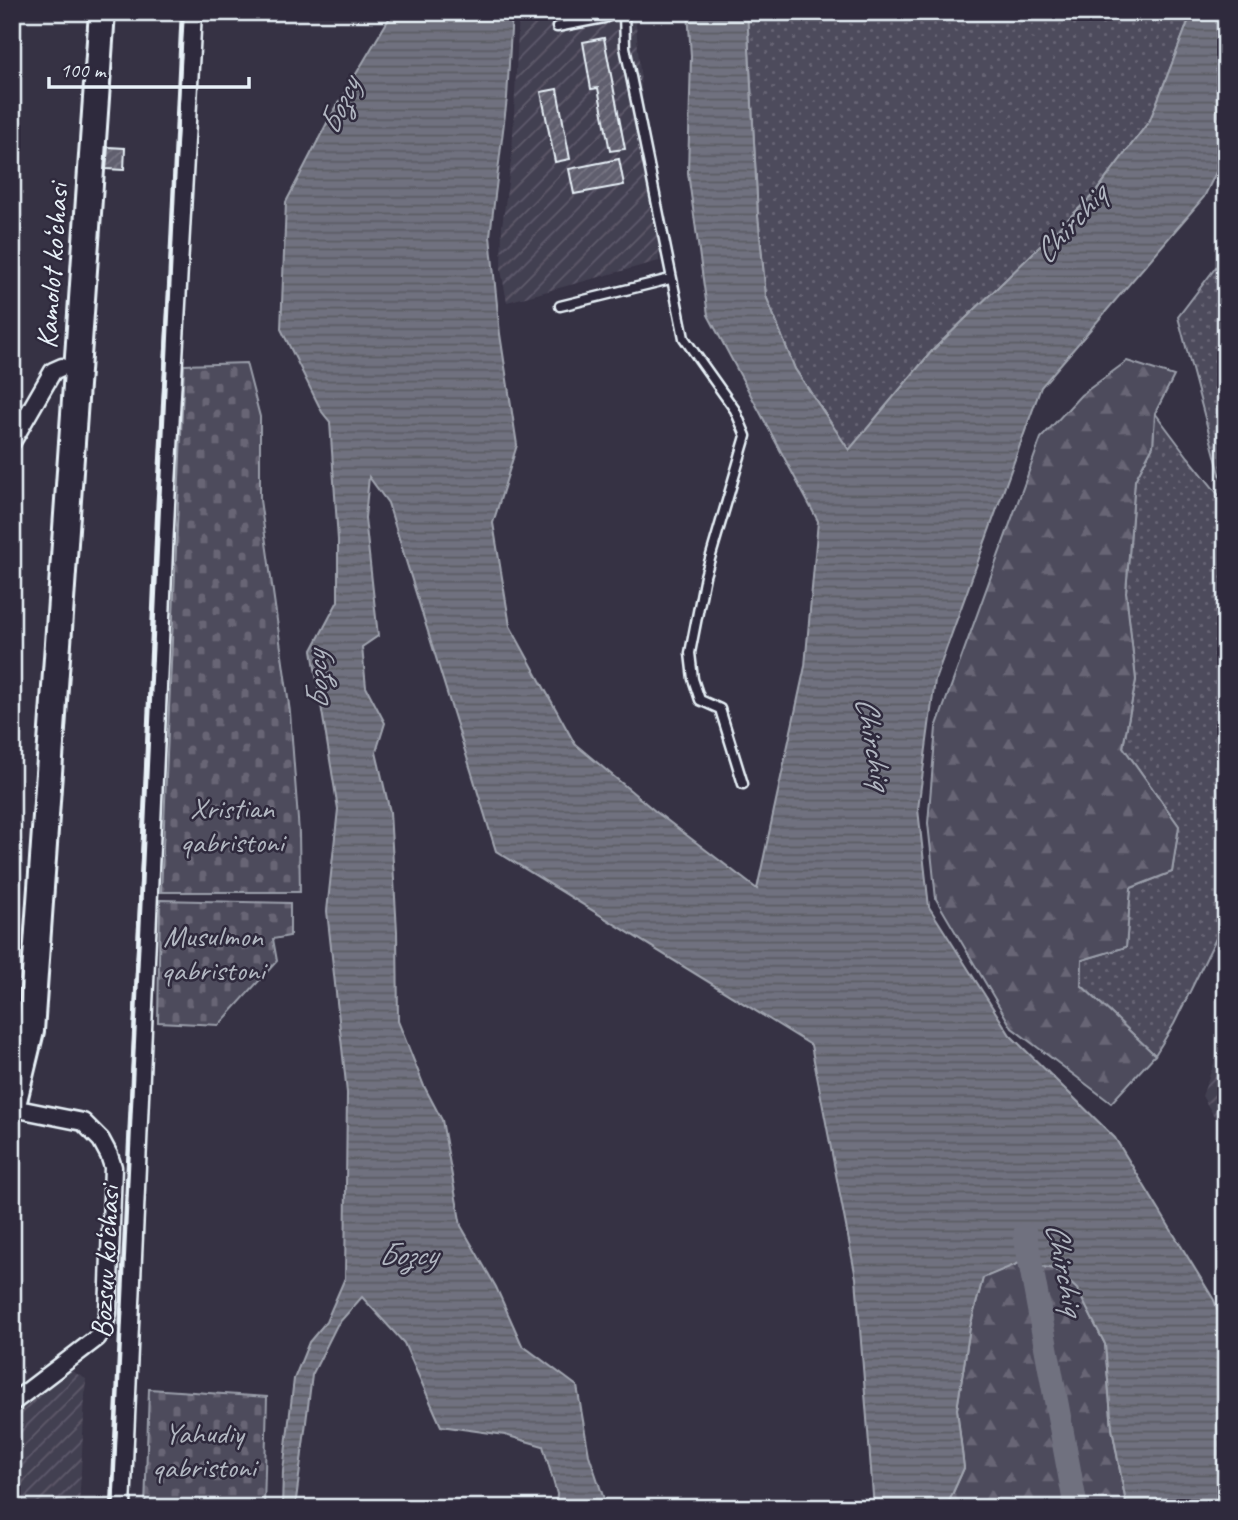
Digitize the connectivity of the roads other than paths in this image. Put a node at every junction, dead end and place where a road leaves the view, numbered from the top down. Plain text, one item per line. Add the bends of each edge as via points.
1 (88, 12) edge
2 (102, 12) edge
3 (193, 12) edge
4 (618, 12) edge
5 (624, 12) edge
6 (604, 18) junction
7 (557, 27) dead end
8 (625, 28) junction
9 (670, 279) junction
10 (560, 306) dead end
11 (62, 367) junction
12 (12, 442) edge
13 (743, 785) dead end
14 (12, 1039) edge
15 (13, 1109) edge
16 (12, 1403) edge
17 (122, 1508) edge

1 - 11 main road
2 - 15 main road, Kamolot ko‘chasi via 31,1031
3 - 17 street, Bozsuv ko‘chasi via 166,504
4 - 6 lane
5 - 8 lane
6 - 7 lane
6 - 8 lane
8 - 9 lane
9 - 10 lane
9 - 13 lane via 684,338 734,410 746,436 705,576 690,653 700,699 720,709
11 - 12 street via 52,371
11 - 14 main road via 24,938
15 - 16 street via 83,1122 101,1140 113,1167 108,1313 103,1330

